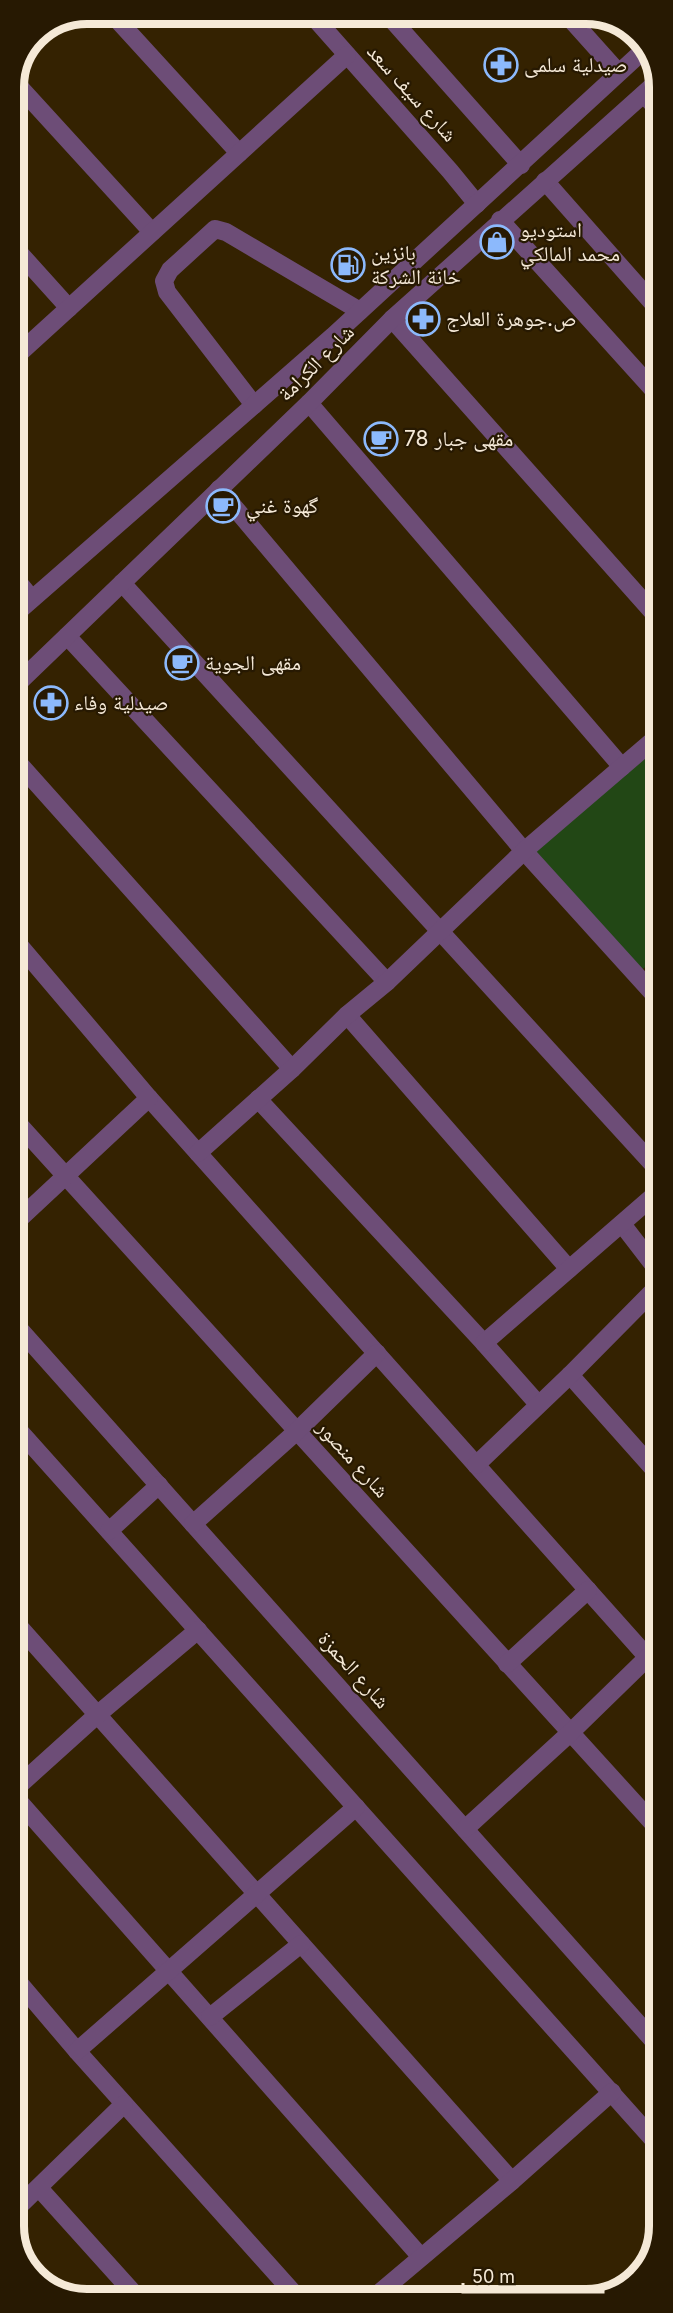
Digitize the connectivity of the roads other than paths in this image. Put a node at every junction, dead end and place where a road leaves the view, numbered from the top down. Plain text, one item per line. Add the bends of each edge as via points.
1 (121, 24) edge
2 (320, 24) edge
3 (396, 24) edge
4 (575, 24) edge
5 (640, 53) edge
6 (348, 55) junction
7 (618, 72) junction
8 (649, 89) edge
9 (24, 92) edge
10 (644, 94) junction
11 (649, 100) edge
12 (239, 153) junction
13 (521, 165) junction
14 (545, 181) junction
15 (477, 204) junction
16 (500, 220) junction
17 (152, 232) junction
18 (24, 258) edge
19 (649, 299) edge
20 (69, 308) junction
21 (360, 311) junction
22 (392, 319) junction
23 (24, 349) edge
24 (649, 385) edge
25 (309, 403) junction
26 (254, 405) junction
27 (219, 489) junction
28 (122, 583) junction
29 (24, 589) edge
30 (31, 598) junction
31 (24, 605) edge
32 (649, 608) edge
33 (68, 636) junction
34 (24, 678) edge
35 (649, 744) edge
36 (622, 767) junction
37 (24, 769) edge
38 (525, 851) junction
39 (442, 931) junction
40 (24, 951) edge
41 (387, 982) junction
42 (649, 989) edge
43 (347, 1015) junction
44 (292, 1069) junction
45 (149, 1098) junction
46 (258, 1099) junction
47 (24, 1130) edge
48 (198, 1153) junction
49 (649, 1160) edge
50 (66, 1176) junction
51 (649, 1200) edge
52 (24, 1215) edge
53 (622, 1224) junction
54 (649, 1259) edge
55 (569, 1269) junction
56 (649, 1295) edge
57 (24, 1334) edge
58 (484, 1343) junction
59 (377, 1353) junction
60 (570, 1376) junction
61 (538, 1404) junction
62 (297, 1431) junction
63 (24, 1436) edge
64 (649, 1464) edge
65 (476, 1465) junction
66 (159, 1485) junction
67 (193, 1524) junction
68 (109, 1531) junction
69 (588, 1590) junction
70 (198, 1630) junction
71 (24, 1632) edge
72 (649, 1659) edge
73 (507, 1664) junction
74 (649, 1667) edge
75 (97, 1715) junction
76 (570, 1733) junction
77 (24, 1781) edge
78 (24, 1807) edge
79 (356, 1807) junction
80 (649, 1819) edge
81 (465, 1829) junction
82 (256, 1894) junction
83 (301, 1944) junction
84 (169, 1971) junction
85 (24, 1989) edge
86 (210, 2018) junction
87 (649, 2036) edge
88 (77, 2051) junction
89 (612, 2092) junction
90 (124, 2104) junction
91 (649, 2135) edge
92 (512, 2181) junction
93 (39, 2188) junction
94 (24, 2202) edge
95 (421, 2257) junction
96 (130, 2289) edge
97 (290, 2289) edge
98 (384, 2289) edge

1 - 12 street
2 - 6 street, شارع سيف سعد
3 - 13 street, شارع سيف سعد
4 - 7 street
5 - 7 street, شارع الكرامة
6 - 12 street
6 - 15 street, شارع سيف سعد
7 - 13 street, شارع الكرامة
8 - 10 street, شارع الكرامة
9 - 17 street
10 - 11 street
10 - 14 street, شارع الكرامة
12 - 17 street
13 - 15 street, شارع الكرامة
14 - 16 street, شارع الكرامة
14 - 19 street
15 - 21 street, شارع الكرامة
16 - 22 street, شارع الكرامة
16 - 24 street
17 - 20 street
18 - 20 street
20 - 23 street
21 - 26 street, شارع الكرامة
21 - 26 street via 215,229 164,280 167,292
22 - 25 street, شارع الكرامة
22 - 32 street
25 - 27 street, شارع الكرامة
25 - 36 street
26 - 30 street, شارع الكرامة
27 - 28 street, شارع الكرامة
27 - 38 street
28 - 33 street, شارع الكرامة
28 - 39 street
29 - 30 street
30 - 31 street, شارع الكرامة
33 - 34 street, شارع الكرامة
33 - 41 street
35 - 36 street
36 - 38 street
37 - 44 street
38 - 39 street
38 - 42 street
39 - 41 street
39 - 49 street
40 - 45 street
41 - 43 street
43 - 44 street
43 - 55 street
44 - 46 street
45 - 48 street
45 - 50 street
46 - 48 street
46 - 58 street
47 - 50 street, شارع منصور
48 - 59 street
50 - 52 street
50 - 62 street, شارع منصور
51 - 53 street
53 - 54 street
53 - 55 street
55 - 58 street
56 - 60 street
57 - 66 street, شارع الحمزة
58 - 61 street
59 - 62 street
59 - 65 street
60 - 61 street
60 - 64 street
61 - 65 street
62 - 67 street
62 - 73 street, شارع منصور
63 - 68 street
65 - 69 street
66 - 67 street, شارع الحمزة
66 - 68 street
67 - 81 street, شارع الحمزة
68 - 70 street
69 - 72 street
69 - 73 street
70 - 75 street
70 - 79 street
71 - 75 street
73 - 76 street, شارع منصور
74 - 76 street
75 - 77 street
75 - 82 street
76 - 80 street, شارع منصور
76 - 81 street
78 - 84 street
79 - 82 street
79 - 89 street
81 - 87 street, شارع الحمزة
82 - 83 street
82 - 84 street
83 - 86 street
83 - 92 street
84 - 86 street
84 - 88 street
85 - 88 street
86 - 95 street
88 - 90 street
89 - 91 street
89 - 92 street
90 - 93 street
90 - 97 street
92 - 95 street
93 - 94 street
93 - 96 street
95 - 98 street

